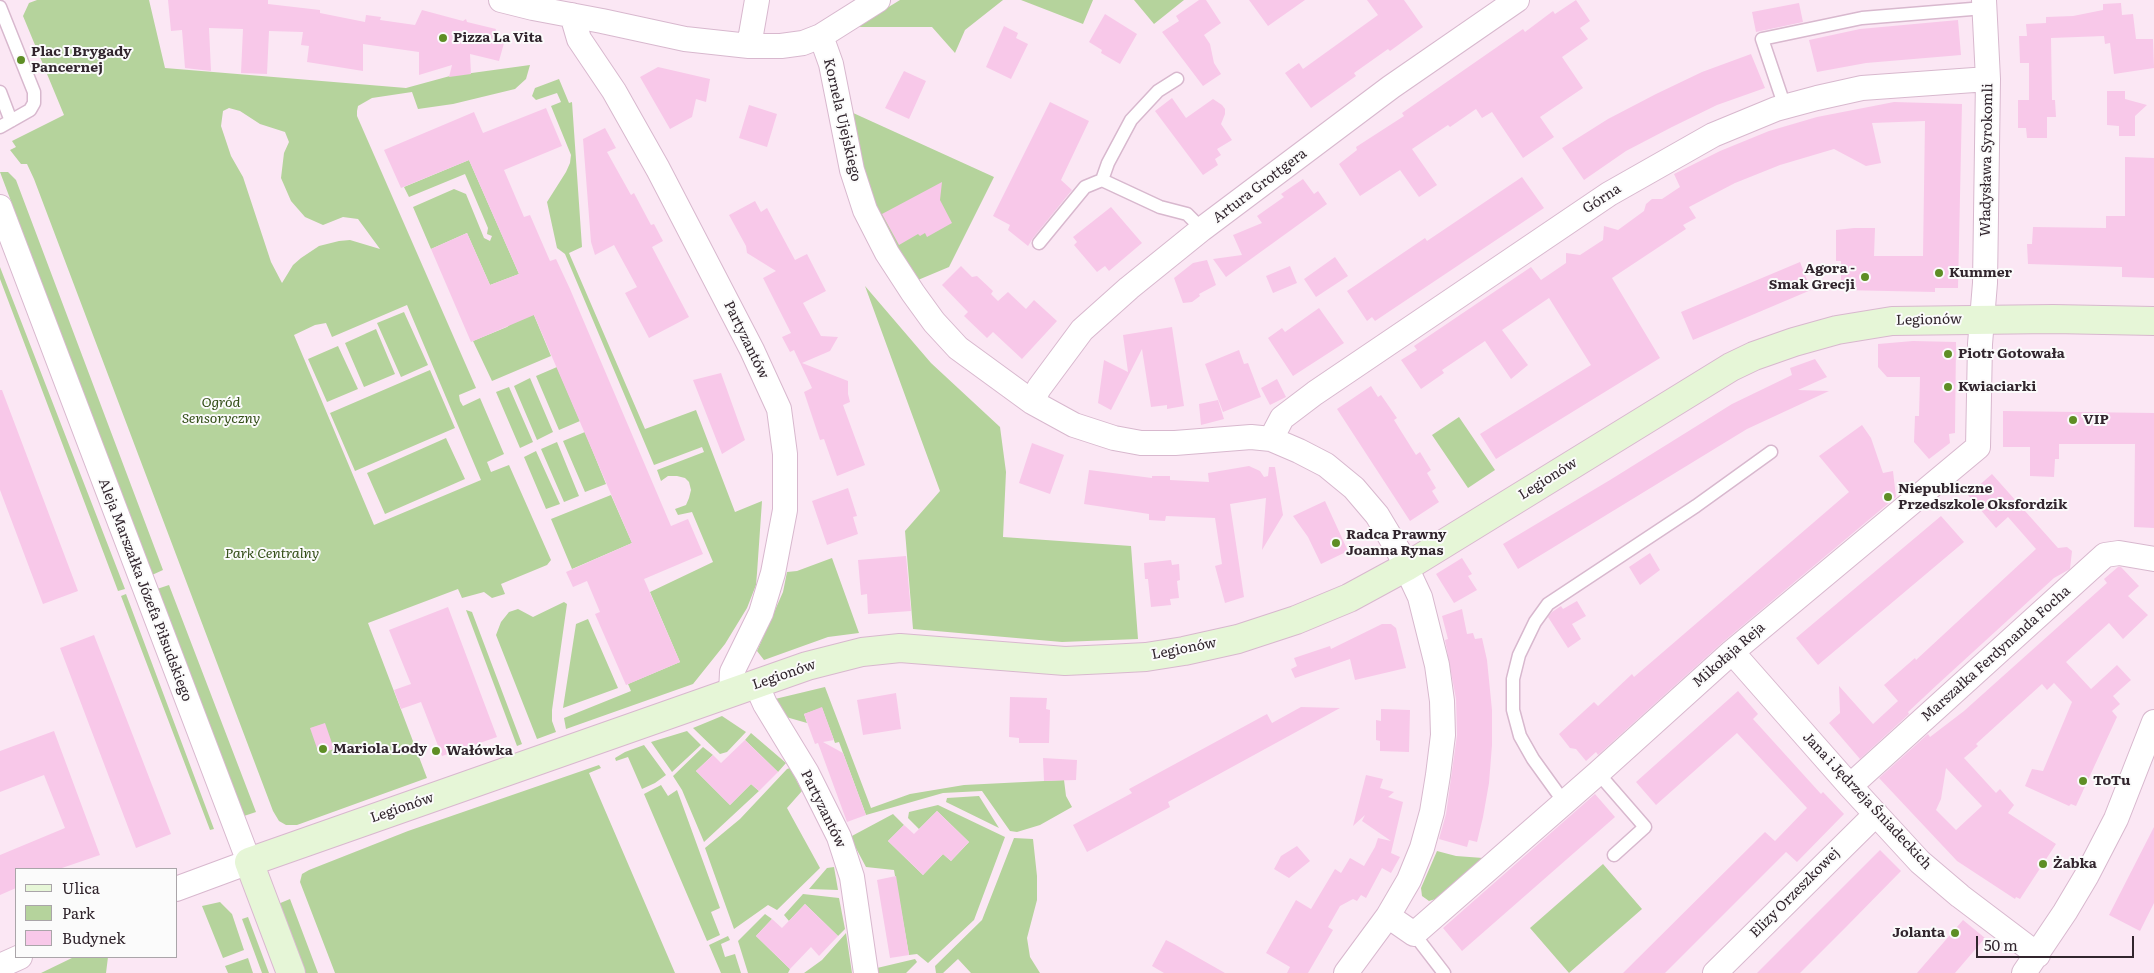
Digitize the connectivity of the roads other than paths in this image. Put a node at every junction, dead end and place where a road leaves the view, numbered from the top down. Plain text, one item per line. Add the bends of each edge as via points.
1 (501, 0) edge
2 (757, 0) edge
3 (878, 0) edge
4 (1516, 0) edge
5 (534, 4) edge
6 (1984, 4) edge
7 (0, 8) edge
8 (572, 15) junction
9 (821, 36) junction
10 (749, 46) junction
11 (1177, 79) dead end
12 (1988, 79) junction
13 (0, 92) edge
14 (1785, 107) junction
15 (11, 120) junction
16 (0, 127) edge
17 (1102, 180) junction
18 (0, 207) edge
19 (1202, 230) junction
20 (1039, 243) dead end
21 (1982, 320) junction
22 (2154, 321) edge
23 (1032, 402) junction
24 (1271, 439) junction
25 (1771, 452) dead end
26 (2154, 559) edge
27 (1406, 567) junction
28 (1732, 652) junction
29 (756, 684) junction
30 (731, 693) junction
31 (2154, 722) edge
32 (1598, 773) junction
33 (1850, 786) junction
34 (1564, 802) junction
35 (1876, 814) junction
36 (1614, 855) dead end
37 (250, 862) junction
38 (178, 888) edge
39 (1388, 916) junction
40 (1414, 934) junction
41 (18, 958) edge
42 (2031, 964) edge
43 (0, 966) edge
44 (291, 973) edge
45 (866, 973) edge
46 (1346, 973) edge
47 (1444, 973) edge
48 (1715, 973) edge

1 - 5 street
2 - 10 street
3 - 9 street
4 - 19 street, Artura Grottgera via 1391,87
5 - 8 street
6 - 12 street, Władysława Syrokomli
6 - 14 lane via 1862,18 1762,39
7 - 15 lane via 34,92 30,110
8 - 10 street via 685,39
8 - 30 street, Partyzantów via 579,39 614,91 658,169 779,409 786,454 784,510 773,573 761,613 732,672
9 - 10 street via 803,43
9 - 23 street, Kornela Ujejskiego via 831,64 852,170 865,210 887,254 934,322 958,348
11 - 17 lane via 1153,96 1130,120
12 - 14 street, Górna via 1862,88
12 - 21 street, Władysława Syrokomli via 1986,283
13 - 15 lane
14 - 24 street, Górna via 1713,136 1609,194 1290,411 1282,418
15 - 16 lane
17 - 19 lane via 1160,207 1187,214
17 - 20 lane via 1085,187
18 - 37 street, Aleja Marszałka Józefa Piłsudskiego
19 - 23 street, Artura Grottgera via 1082,330
21 - 22 street, Legionów
21 - 27 street, Legionów via 1892,320 1865,324 1754,356 1698,387
21 - 28 street, Mikołaja Reja via 1978,447
23 - 24 street, Kornela Ujejskiego via 1074,424 1140,443 1251,437
24 - 27 street, Kornela Ujejskiego via 1326,465 1354,488 1378,515
25 - 34 lane via 1548,604 1535,622 1519,655 1513,710 1520,736
26 - 33 street, Marszałka Ferdynanda Focha via 2119,553 2105,555
27 - 29 street, Legionów via 1349,598 1296,620 1238,639 1184,651 1146,657 1065,661 900,648 836,658
27 - 39 street, Kornela Ujejskiego via 1420,596 1430,632 1442,702 1443,735 1432,812 1422,848 1409,880
28 - 32 street, Mikołaja Reja
28 - 33 street, Jana i Jędrzeja Śniadeckich
29 - 30 street, Legionów
29 - 45 street, Partyzantów via 839,837 852,877
30 - 37 street, Legionów
31 - 42 street via 2116,819 2087,875
32 - 34 street, Mikołaja Reja
32 - 36 lane via 1645,827
33 - 35 street, Jana i Jędrzeja Śniadeckich
34 - 40 street, Mikołaja Reja
35 - 42 street, Jana i Jędrzeja Śniadeckich via 1920,862
35 - 48 street, Elizy Orzeszkowej
37 - 38 street, Legionów
37 - 44 street, Aleja Marszałka Józefa Piłsudskiego
39 - 40 street
39 - 46 street, Kornela Ujejskiego
40 - 47 lane
41 - 43 street

